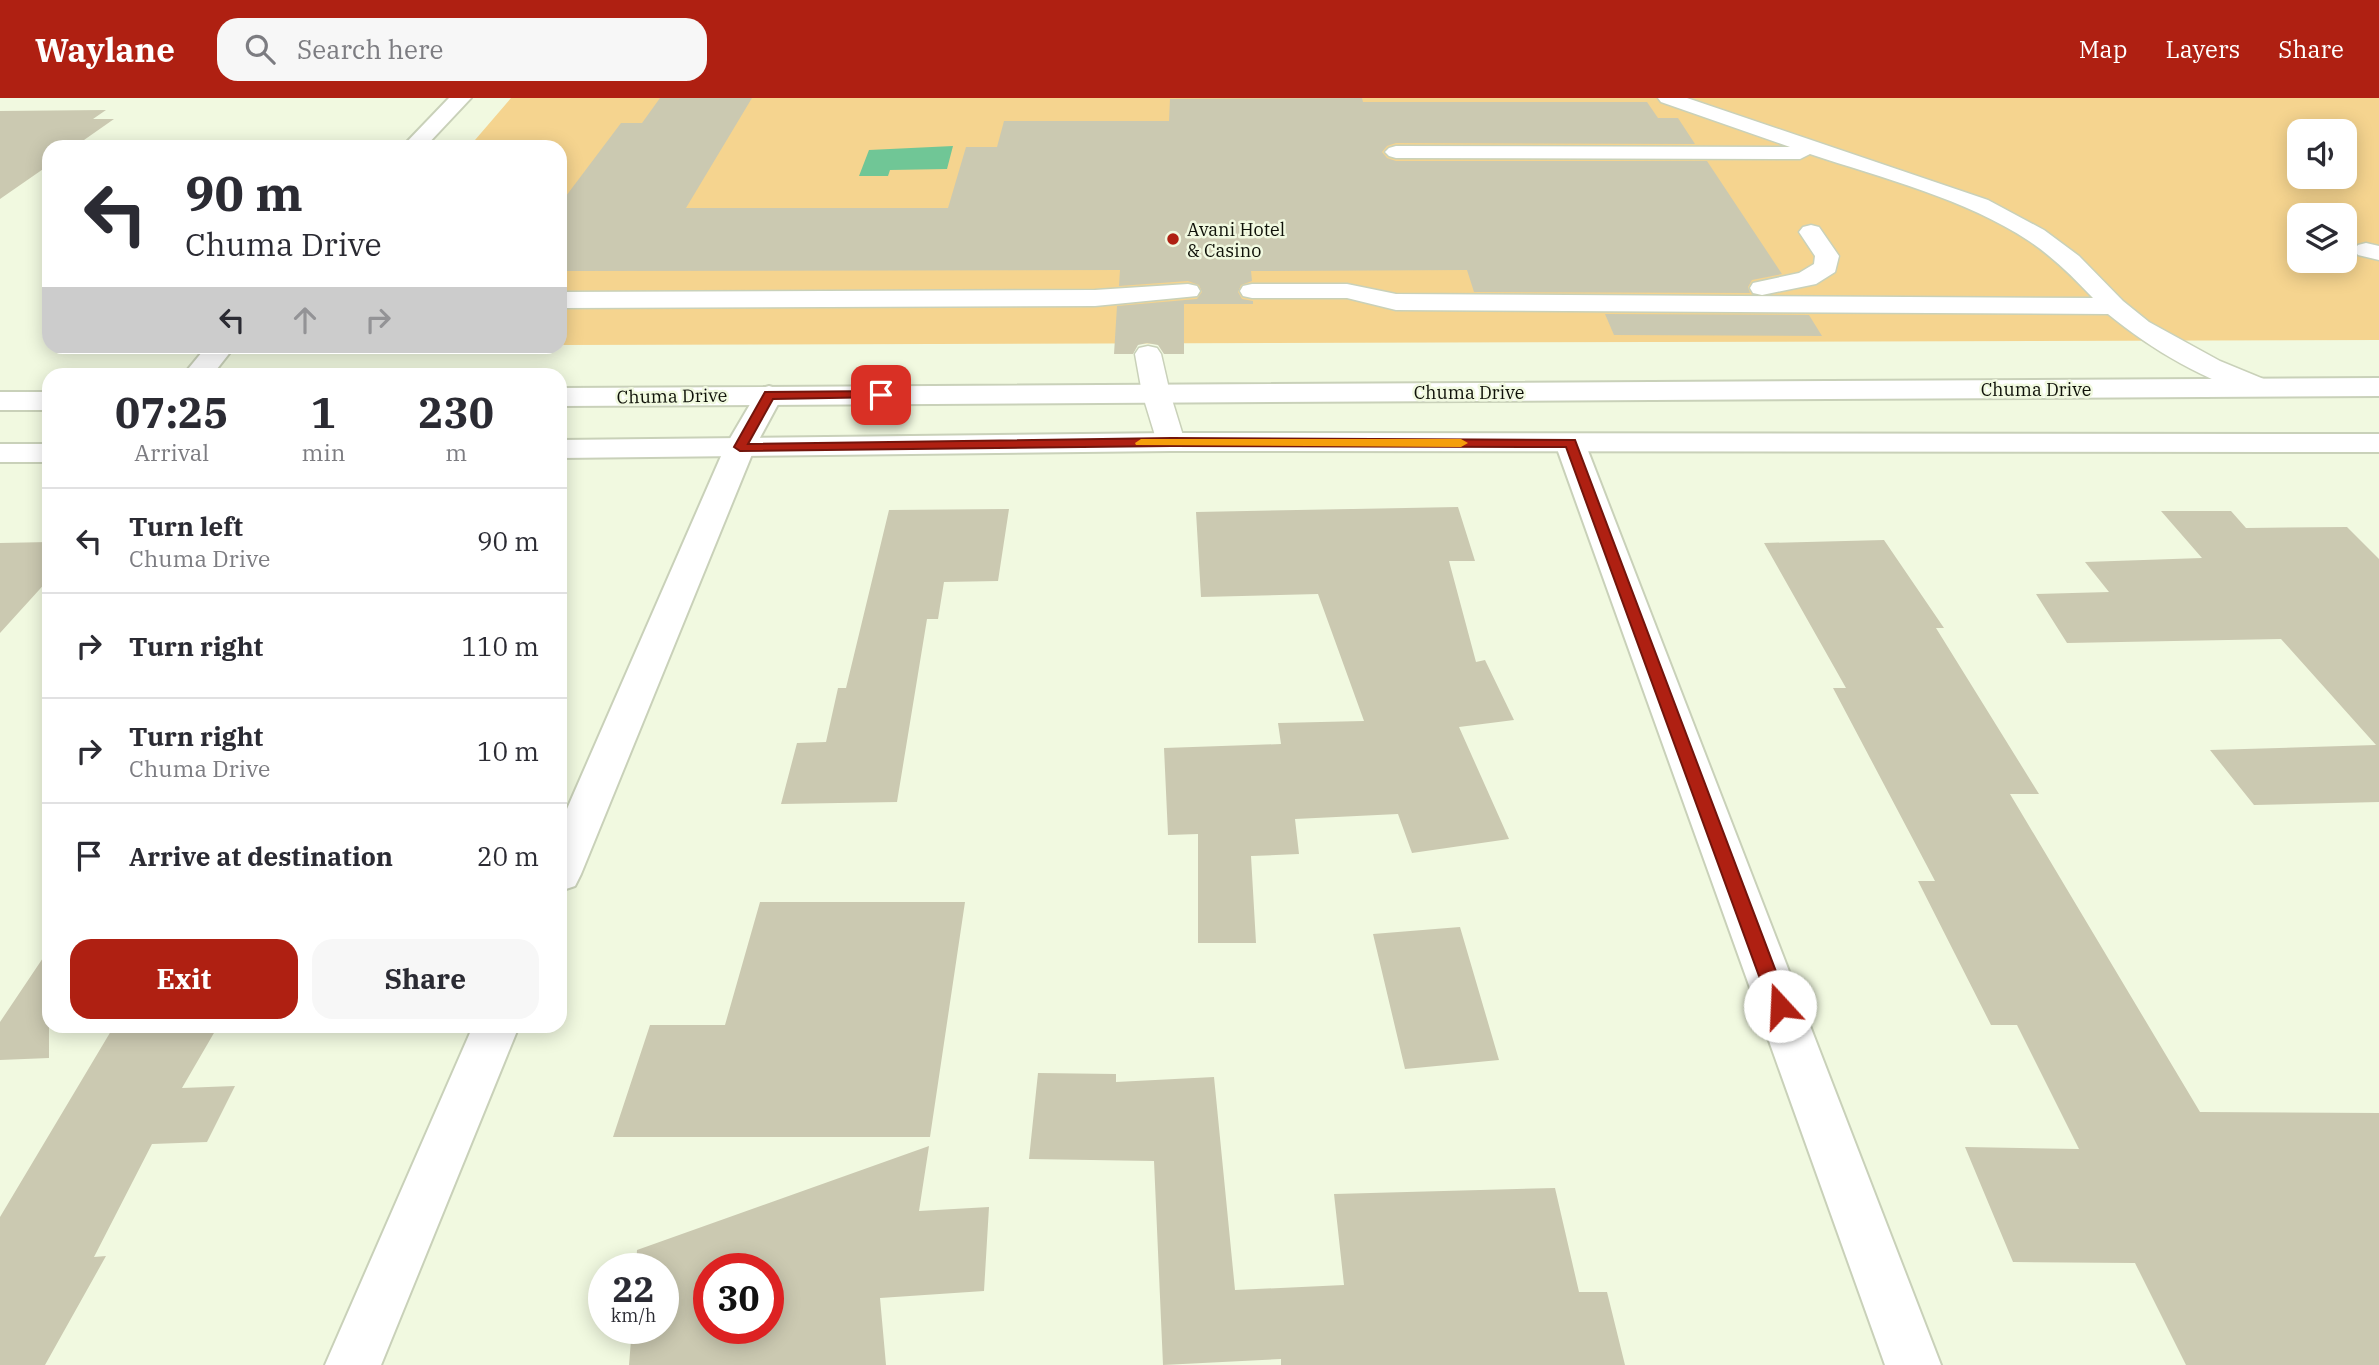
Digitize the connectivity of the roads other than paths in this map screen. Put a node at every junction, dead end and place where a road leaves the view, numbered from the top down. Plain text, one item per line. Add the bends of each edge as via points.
1 (461, 98) edge
2 (1668, 98) edge
3 (420, 140) edge
4 (1396, 152) dead end
5 (1829, 153) junction
6 (1811, 232) dead end
7 (1188, 291) dead end
8 (1252, 291) dead end
9 (1138, 297) junction
10 (567, 300) edge
11 (1688, 302) junction
12 (2114, 306) junction
13 (1141, 323) dead end
14 (215, 354) edge
15 (1148, 354) dead end
16 (203, 368) edge
17 (2262, 387) junction
18 (2379, 387) edge
19 (1156, 393) junction
20 (769, 395) junction
21 (567, 397) edge
22 (0, 401) edge
23 (42, 401) edge
24 (1171, 442) junction
25 (1570, 443) junction
26 (2379, 443) edge
27 (740, 447) junction
28 (567, 449) edge
29 (0, 453) edge
30 (42, 453) edge
31 (567, 857) edge
32 (493, 1033) edge
33 (353, 1365) edge
34 (1913, 1365) edge

1 - 3 main road
2 - 5 lane
4 - 5 lane
5 - 12 lane via 1980,205 2036,235 2071,261
6 - 11 lane via 1826,256 1826,267 1819,274
7 - 9 lane
8 - 11 lane via 1346,291 1396,302
9 - 10 lane
9 - 13 lane
11 - 12 lane
12 - 17 lane via 2171,346
14 - 16 main road
15 - 19 lane
17 - 18 main road, Chuma Drive
17 - 19 main road, Chuma Drive
19 - 20 main road, Chuma Drive
19 - 24 lane
20 - 21 main road, Chuma Drive
20 - 27 main road
22 - 23 main road
24 - 25 main road
24 - 27 main road
25 - 26 main road
25 - 34 main road
27 - 28 main road
27 - 31 main road
29 - 30 main road
32 - 33 main road

